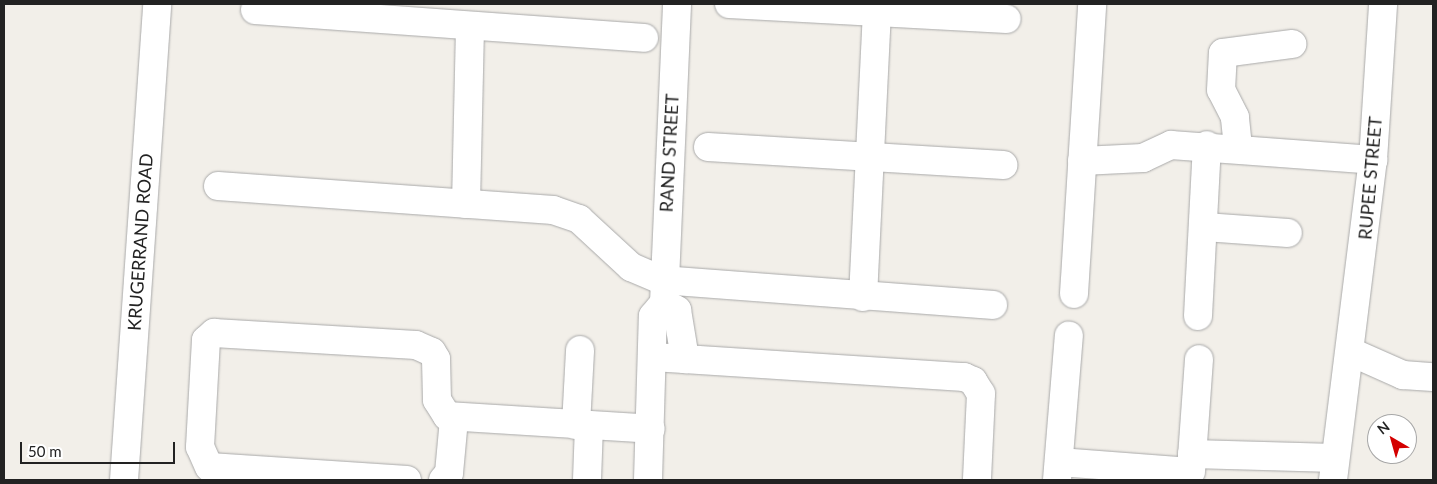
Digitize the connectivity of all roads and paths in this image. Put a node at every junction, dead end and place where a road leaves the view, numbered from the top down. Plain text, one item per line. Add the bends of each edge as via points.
1 (157, 4) edge
2 (676, 4) edge
3 (729, 4) edge
4 (1092, 4) edge
5 (1383, 4) edge
6 (255, 10) dead end
7 (877, 12) junction
8 (1007, 19) dead end
9 (470, 26) junction
10 (644, 38) dead end
11 (1292, 44) dead end
12 (1207, 145) junction
13 (708, 147) dead end
14 (1238, 147) junction
15 (870, 157) junction
16 (1373, 160) junction
17 (1082, 161) junction
18 (1003, 166) dead end
19 (218, 186) dead end
20 (466, 204) junction
21 (1205, 227) junction
22 (1288, 233) dead end
23 (663, 292) junction
24 (1074, 294) dead end
25 (863, 296) junction
26 (993, 305) dead end
27 (1198, 316) dead end
28 (1069, 335) dead end
29 (580, 350) dead end
30 (1352, 352) junction
31 (653, 357) junction
32 (685, 359) junction
33 (1199, 359) dead end
34 (1433, 377) edge
35 (454, 419) junction
36 (583, 425) junction
37 (651, 429) junction
38 (1191, 469) edge
39 (1334, 469) edge
40 (1058, 471) edge
41 (124, 480) edge
42 (407, 480) edge
43 (443, 480) edge
44 (587, 480) edge
45 (648, 480) edge
46 (977, 480) edge

1 - 41 street, KRUGERRAND ROAD
2 - 23 street, RAND STREET
3 - 7 street
4 - 17 street
5 - 16 street, RUPEE STREET
6 - 9 street
7 - 8 street
7 - 15 street
9 - 10 street
9 - 20 street
11 - 14 street via 1223,53 1221,90 1235,117
12 - 14 street
12 - 17 street via 1171,145 1143,158
12 - 21 street
13 - 15 street
14 - 16 street
15 - 18 street
15 - 25 street
16 - 30 street, RUPEE STREET
17 - 24 street
19 - 20 street
20 - 23 street via 568,213
21 - 22 street
21 - 27 street
23 - 25 street
23 - 31 street via 653,316
23 - 32 street via 677,310
25 - 26 street
28 - 40 street
29 - 36 street
30 - 34 street via 1403,375
30 - 39 street, RUPEE STREET
31 - 32 street
31 - 37 street
32 - 46 street via 964,377 973,381 981,394
33 - 38 street
35 - 36 street
35 - 42 street via 440,409 432,352 416,345 214,333 206,340 200,447 209,467
35 - 43 street via 449,473
36 - 37 street
36 - 44 street
37 - 45 street
38 - 39 street
38 - 40 street

